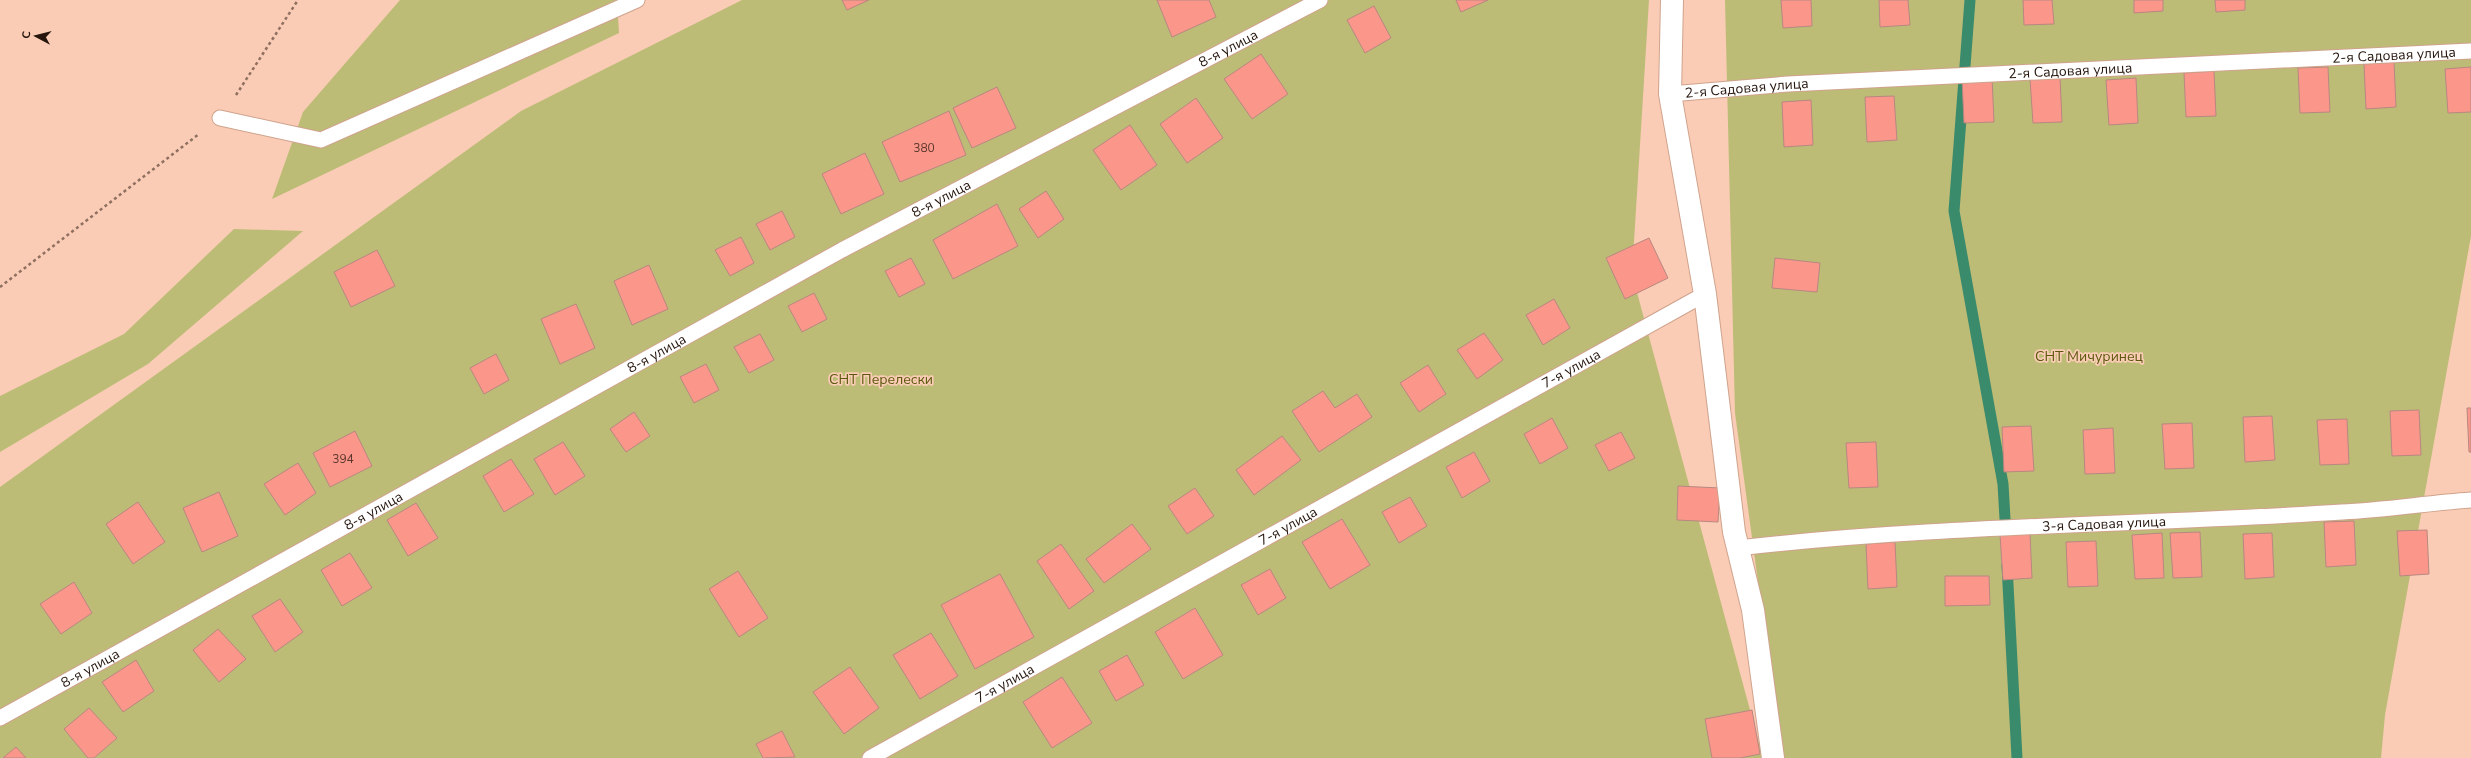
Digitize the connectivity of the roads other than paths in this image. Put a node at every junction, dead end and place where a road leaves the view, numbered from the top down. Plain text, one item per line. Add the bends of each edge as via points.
1 (637, 0) edge
2 (1320, 0) edge
3 (1672, 0) edge
4 (2471, 51) edge
5 (1670, 94) junction
6 (220, 118) road end
7 (1705, 294) junction
8 (2471, 500) edge
9 (1738, 548) junction
10 (0, 718) edge
11 (870, 758) edge
12 (1773, 758) edge

1 - 6 lane via 321,140
2 - 10 lane, 8-я улица via 842,250
3 - 5 street
4 - 5 lane, 2-я Садовая улица via 1788,84
5 - 7 street
7 - 9 street
7 - 11 lane, 7-я улица
8 - 9 lane, 3-я Садовая улица via 2343,512 1825,538
9 - 12 street via 1752,610

